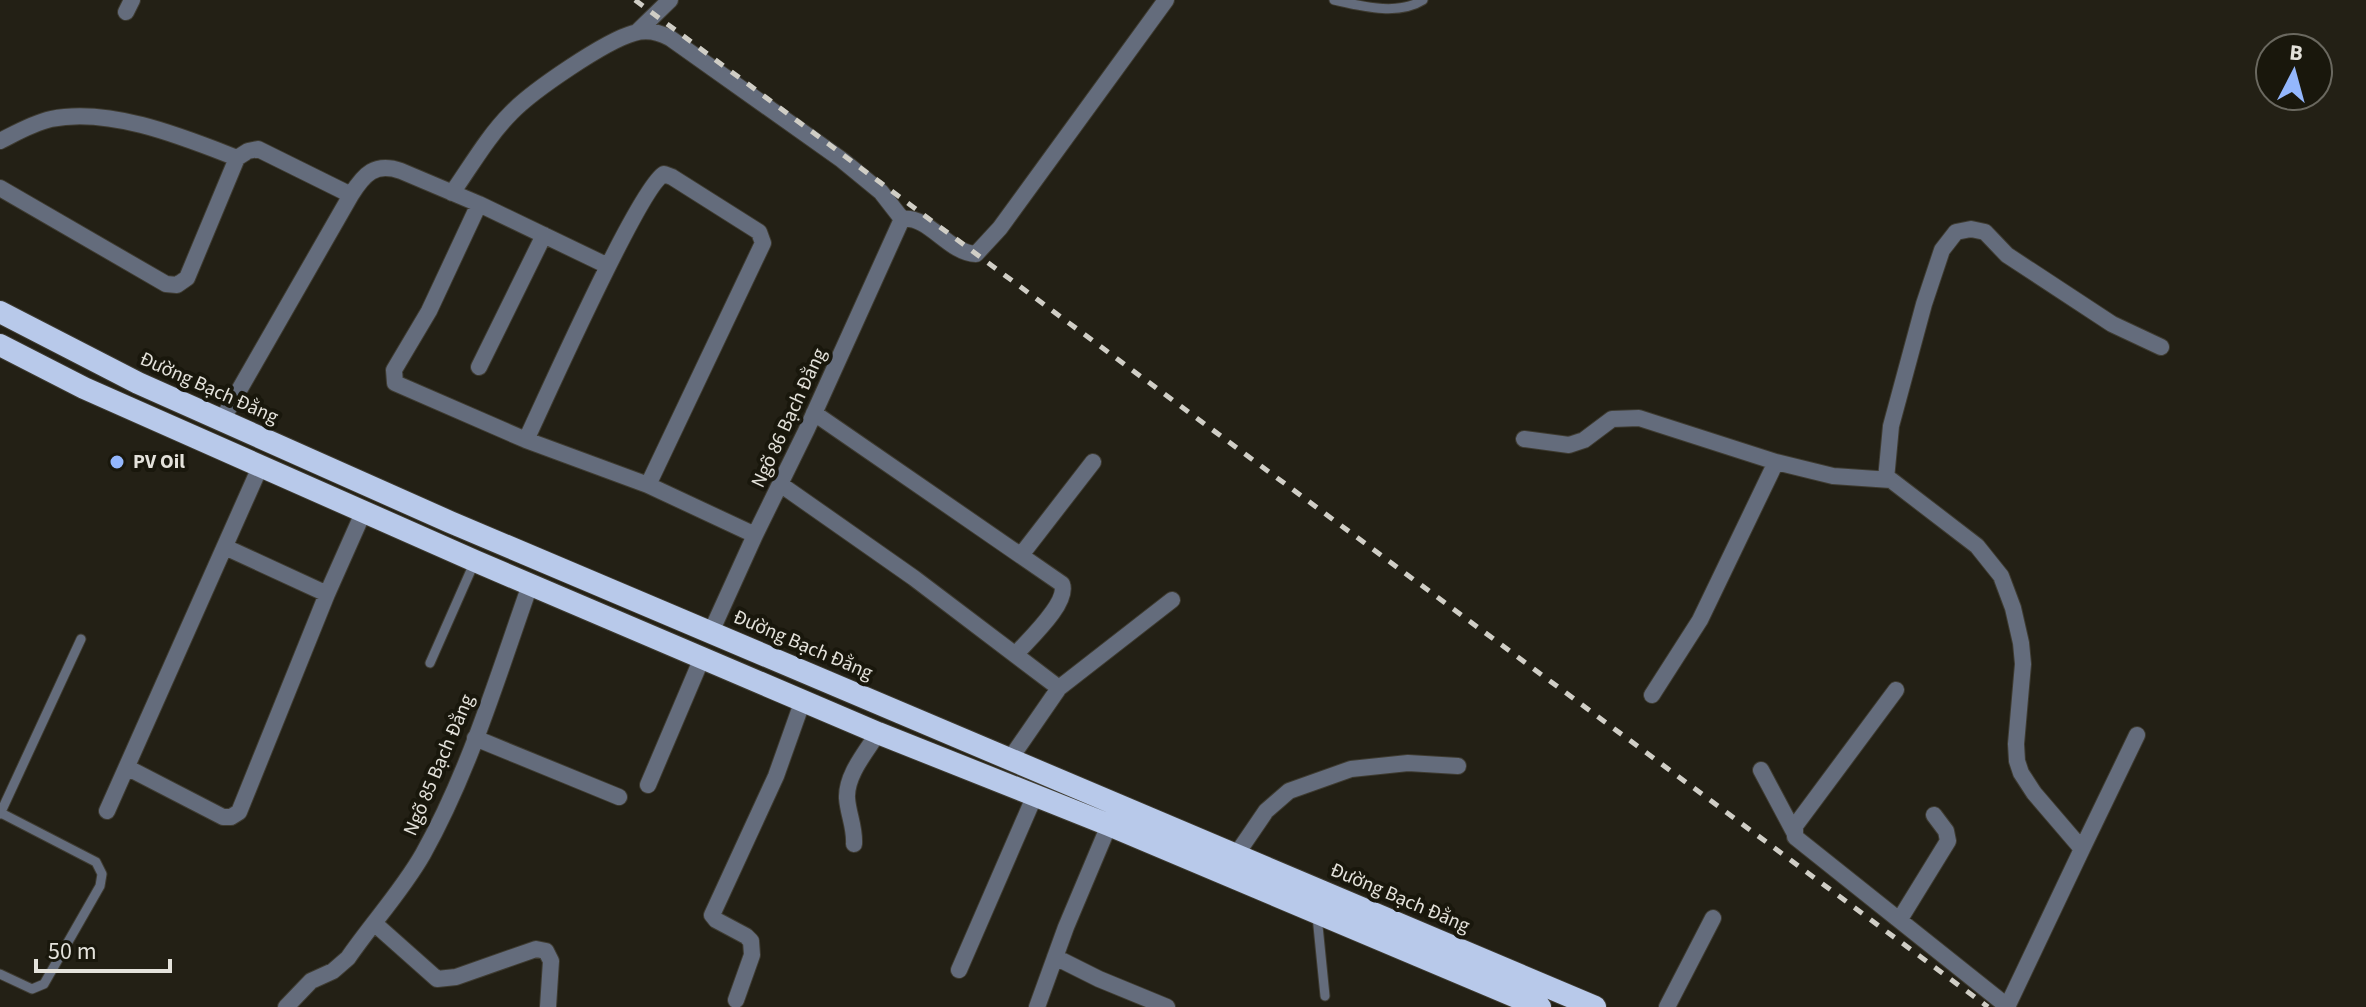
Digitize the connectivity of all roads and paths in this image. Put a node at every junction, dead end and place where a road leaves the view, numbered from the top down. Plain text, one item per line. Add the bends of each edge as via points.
1 (670, 0) edge
2 (1166, 0) edge
3 (1334, 0) edge
4 (1423, 0) edge
5 (637, 32) junction
6 (0, 141) edge
7 (237, 158) junction
8 (0, 188) edge
9 (452, 193) junction
10 (351, 195) junction
11 (479, 204) junction
12 (902, 219) junction
13 (544, 235) junction
14 (608, 266) junction
15 (0, 312) edge
16 (0, 345) edge
17 (2161, 347) dead end
18 (479, 367) dead end
19 (814, 413) junction
20 (222, 420) junction
21 (1524, 439) dead end
22 (526, 440) junction
23 (1093, 462) dead end
24 (1776, 462) junction
25 (260, 467) junction
26 (1886, 479) junction
27 (780, 484) junction
28 (648, 485) junction
29 (363, 513) junction
30 (755, 535) junction
31 (493, 540) junction
32 (225, 547) junction
33 (1021, 555) junction
34 (479, 563) junction
35 (530, 585) junction
36 (327, 594) junction
37 (1172, 600) dead end
38 (711, 632) junction
39 (81, 639) dead end
40 (1016, 654) junction
41 (702, 658) junction
42 (430, 663) dead end
43 (1059, 688) junction
44 (1896, 690) dead end
45 (1652, 695) dead end
46 (803, 700) junction
47 (878, 733) junction
48 (2137, 735) dead end
49 (475, 738) junction
50 (1010, 759) junction
51 (1458, 766) dead end
52 (128, 768) junction
53 (1761, 770) dead end
54 (648, 785) dead end
55 (1035, 795) junction
56 (619, 797) dead end
57 (107, 811) dead end
58 (0, 814) edge
59 (1934, 815) dead end
60 (1109, 825) junction
61 (1794, 832) junction
62 (854, 844) dead end
63 (2082, 849) junction
64 (1236, 855) junction
65 (1316, 912) junction
66 (1713, 918) dead end
67 (1900, 919) junction
68 (374, 923) junction
69 (1055, 957) junction
70 (959, 970) dead end
71 (0, 974) edge
72 (1325, 996) dead end
73 (736, 1000) dead end
74 (286, 1007) edge
75 (548, 1007) edge
76 (1037, 1007) edge
77 (1167, 1007) edge
78 (1540, 1007) edge
79 (1595, 1007) edge
80 (1667, 1007) edge
81 (2008, 1007) edge

1 - 5 street
2 - 12 street via 976,254 916,221
3 - 4 lane via 1393,8
5 - 9 street via 521,103
5 - 12 street via 670,38 767,106 881,192
6 - 7 street via 51,120 86,117 160,130
7 - 8 street via 187,278 177,285 166,284
7 - 10 street via 258,149
9 - 10 street via 388,167 363,177
9 - 11 street
10 - 20 street
11 - 13 street
11 - 22 street via 393,379
12 - 19 street, Ngõ 86 Bạch Đằng
13 - 14 street
13 - 18 street
14 - 22 street
14 - 28 street via 664,174 762,237 761,252
15 - 20 highway, Đường Bạch Đằng
16 - 25 highway
17 - 26 street via 2112,324 2007,255 1979,228 1956,232 1936,263 1924,304 1891,426
19 - 27 street, Ngõ 86 Bạch Đằng
19 - 33 street
20 - 31 highway, Đường Bạch Đằng
21 - 24 street via 1569,445 1612,419 1639,418
22 - 28 street
23 - 33 street
24 - 26 street via 1833,476
24 - 45 street via 1700,620
25 - 29 highway
25 - 32 street
26 - 63 street via 1962,532 2001,576 2023,664 2017,761 2026,783
27 - 30 street, Ngõ 86 Bạch Đằng
27 - 40 street
28 - 30 street
29 - 34 highway
29 - 36 street
30 - 38 street, Ngõ 86 Bạch Đằng
31 - 34 highway
31 - 38 highway, Đường Bạch Đằng
32 - 36 street
32 - 52 street
33 - 40 street via 1065,590 1058,606
34 - 35 highway
34 - 42 lane
35 - 41 highway
35 - 49 street, Ngõ 85 Bạch Đằng
36 - 52 street via 239,812 223,817
37 - 43 street
38 - 50 highway, Đường Bạch Đằng
39 - 58 lane
40 - 43 street
41 - 46 highway
41 - 54 street
43 - 50 street
44 - 61 street
46 - 47 highway
46 - 73 street via 776,776 712,915 751,941 752,955
47 - 55 highway
47 - 62 street via 849,784
48 - 63 street
49 - 56 street
49 - 68 street, Ngõ 85 Bạch Đằng via 422,856
50 - 64 highway, Đường Bạch Đằng
51 - 64 street via 1376,765 1289,791 1266,811
52 - 57 street
53 - 61 street
55 - 60 highway
55 - 70 street
58 - 71 lane via 96,862 102,880 44,984 32,989
59 - 67 street via 1948,841
60 - 65 highway
60 - 69 street
61 - 67 street
63 - 81 street
64 - 79 highway, Đường Bạch Đằng
65 - 72 lane
65 - 78 highway
66 - 80 street
67 - 81 street
68 - 74 street, Ngõ 85 Bạch Đằng via 348,958 311,981
68 - 75 street via 437,979 536,949 546,951 551,961
69 - 76 street
69 - 77 street

